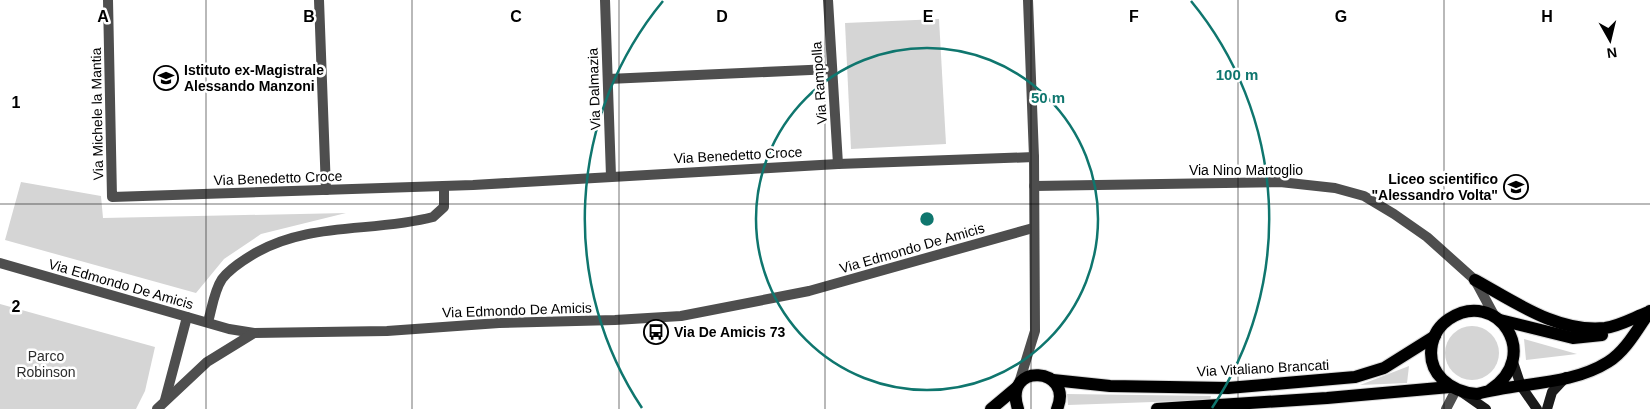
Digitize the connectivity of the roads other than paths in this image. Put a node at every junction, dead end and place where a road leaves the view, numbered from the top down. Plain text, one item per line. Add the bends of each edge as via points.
1 (108, 0) edge
2 (318, 0) edge
3 (605, 0) edge
4 (828, 0) edge
5 (1028, 0) edge
6 (832, 69) junction
7 (608, 79) junction
8 (1034, 156) junction
9 (838, 164) junction
10 (611, 176) junction
11 (444, 186) junction
12 (1034, 186) junction
13 (326, 190) junction
14 (112, 196) joint
15 (1033, 228) junction
16 (0, 263) edge
17 (1475, 280) junction
18 (1649, 312) edge
19 (187, 317) junction
20 (1496, 318) junction
21 (208, 322) junction
22 (254, 333) junction
23 (1435, 336) junction
24 (1513, 362) junction
25 (1567, 376) junction
26 (1053, 380) junction
27 (1018, 386) junction
28 (1521, 386) junction
29 (1456, 390) junction
30 (1490, 390) junction
31 (161, 405) edge
32 (991, 409) edge
33 (1018, 409) edge
34 (1057, 409) edge
35 (1157, 409) edge
36 (1446, 409) edge
37 (1486, 409) edge
38 (1537, 409) edge
39 (1546, 409) edge

1 - 14 street, Via Michele la Mantia
2 - 13 street
3 - 7 street, Via Dalmazia
4 - 6 street, Via Rampolla
5 - 8 street
6 - 7 street
6 - 9 street, Via Rampolla
7 - 10 street, Via Dalmazia
8 - 9 street, Via Benedetto Croce
8 - 12 street
9 - 10 street, Via Benedetto Croce
10 - 11 street, Via Benedetto Croce
11 - 13 street, Via Benedetto Croce
11 - 21 street via 444,207 433,217 306,233 283,239 246,258 222,279
12 - 15 street
12 - 17 street, Via Nino Martoglio via 1246,182 1303,183 1335,188 1364,196 1394,214
13 - 14 street, Via Benedetto Croce
15 - 22 street, Via Edmondo De Amicis via 809,291 681,316
15 - 27 street via 1035,331
16 - 19 street, Via Edmondo De Amicis
17 - 18 main road via 1535,313 1575,328 1607,328
17 - 20 street
18 - 20 main road via 1634,323 1607,334 1573,338
18 - 25 main road via 1630,340 1609,361
19 - 21 street, Via Edmondo De Amicis
19 - 31 street
20 - 23 main road via 1475,311 1456,315 1444,322
20 - 24 main road via 1512,338
21 - 22 street, Via Edmondo De Amicis
22 - 31 street via 207,362
23 - 26 main road, Via Vitaliano Brancati via 1384,368 1355,377 1228,388 1110,386
23 - 29 main road via 1434,368
24 - 28 main road
24 - 30 main road via 1505,378
25 - 28 main road
25 - 39 main road via 1552,392
26 - 27 main road, Via Vitaliano Brancati via 1035,374 1026,377
26 - 34 main road via 1060,394
27 - 32 main road, Via Vitaliano Brancati
27 - 33 main road via 1015,399
28 - 30 main road
28 - 38 main road
29 - 30 main road via 1477,394
29 - 35 main road
29 - 36 street
29 - 37 main road

